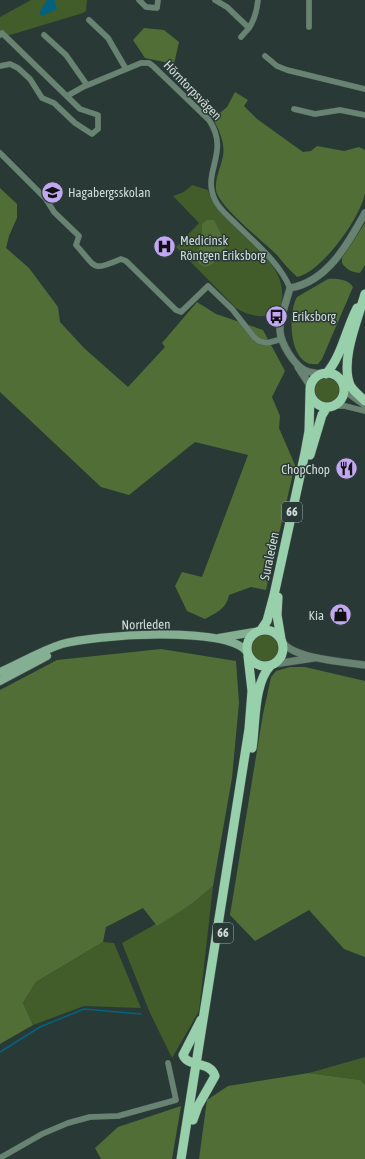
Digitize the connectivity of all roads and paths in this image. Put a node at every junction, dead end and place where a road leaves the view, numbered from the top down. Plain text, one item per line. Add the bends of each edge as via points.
1 (139, 0) edge
2 (158, 0) edge
3 (215, 0) edge
4 (258, 0) edge
5 (308, 0) edge
6 (89, 20) dead end
7 (309, 27) dead end
8 (249, 28) junction
9 (0, 35) edge
10 (44, 35) dead end
11 (241, 38) dead end
12 (265, 56) dead end
13 (0, 66) edge
14 (126, 69) junction
15 (87, 85) junction
16 (365, 89) edge
17 (66, 96) junction
18 (294, 109) dead end
19 (365, 115) edge
20 (0, 153) edge
21 (365, 213) edge
22 (290, 288) junction
23 (365, 294) edge
24 (282, 339) junction
25 (295, 362) junction
26 (324, 374) junction
27 (343, 389) junction
28 (310, 390) junction
29 (365, 401) edge
30 (365, 406) edge
31 (330, 407) junction
32 (365, 411) edge
33 (258, 631) junction
34 (216, 638) junction
35 (77, 641) junction
36 (282, 641) junction
37 (248, 654) junction
38 (318, 658) junction
39 (272, 664) junction
40 (365, 665) edge
41 (0, 672) edge
42 (0, 681) edge
43 (204, 1014) junction
44 (168, 1064) dead end
45 (199, 1064) junction
46 (193, 1120) junction
47 (0, 1158) edge
48 (181, 1159) edge
49 (187, 1159) edge

1 - 2 street via 146,7 157,8
3 - 8 street via 227,7
4 - 8 street
5 - 7 street
6 - 14 street via 108,38
8 - 11 street
9 - 17 street via 2,33
10 - 15 street via 66,55
12 - 16 street via 276,66 287,70
13 - 17 street via 10,64 18,68 42,98 54,103 75,123 92,134 98,129 98,115 80,110
14 - 15 street, Hörntorpsvägen
14 - 22 street, Hörntorpsvägen via 140,63 149,63 209,120 218,138 211,181 215,199 278,266
15 - 17 street, Hörntorpsvägen
18 - 19 street via 315,114 340,110
20 - 24 street via 46,198 54,212 79,236 76,245 96,267 101,268 121,259 126,261 181,312 208,286 259,341 268,343
21 - 22 street via 329,267 307,284
22 - 24 street via 280,331
23 - 26 main road via 350,322 334,362
23 - 27 main road via 346,351
23 - 29 main road via 352,339 348,368 350,385
24 - 25 street
25 - 26 street via 306,371
25 - 28 street
26 - 27 main road via 337,378
26 - 28 main road via 315,379
27 - 30 street
27 - 31 main road, 66 via 340,402
28 - 31 main road via 312,399 318,404
28 - 33 main road, Suraleden / 66 via 309,431 305,453 274,595 267,621
31 - 32 street via 345,406
31 - 36 main road, Suraleden / 66 via 322,414 310,454 278,596 277,615
33 - 34 main road, Norrleden
33 - 36 main road via 274,632
33 - 37 main road, 66 via 247,642
34 - 35 main road, Norrleden via 127,635
34 - 37 main road, Norrleden via 240,646
35 - 41 main road, Norrleden via 62,644
35 - 42 main road, Norrleden
36 - 38 street via 293,651
36 - 39 main road, 66 via 282,655
37 - 39 main road via 258,665
37 - 43 main road, 66 via 252,682 251,709
38 - 39 street
38 - 40 street
39 - 45 main road, 66 via 264,673 258,689 254,736
43 - 45 main road, 66
43 - 45 main road, 66 via 182,1053 185,1059
44 - 47 street via 176,1100 118,1116 90,1117 68,1123 42,1134
45 - 46 main road, 66
45 - 46 main road, 66 via 212,1070 215,1079 198,1106
45 - 48 main road, 66
46 - 49 main road, 66

